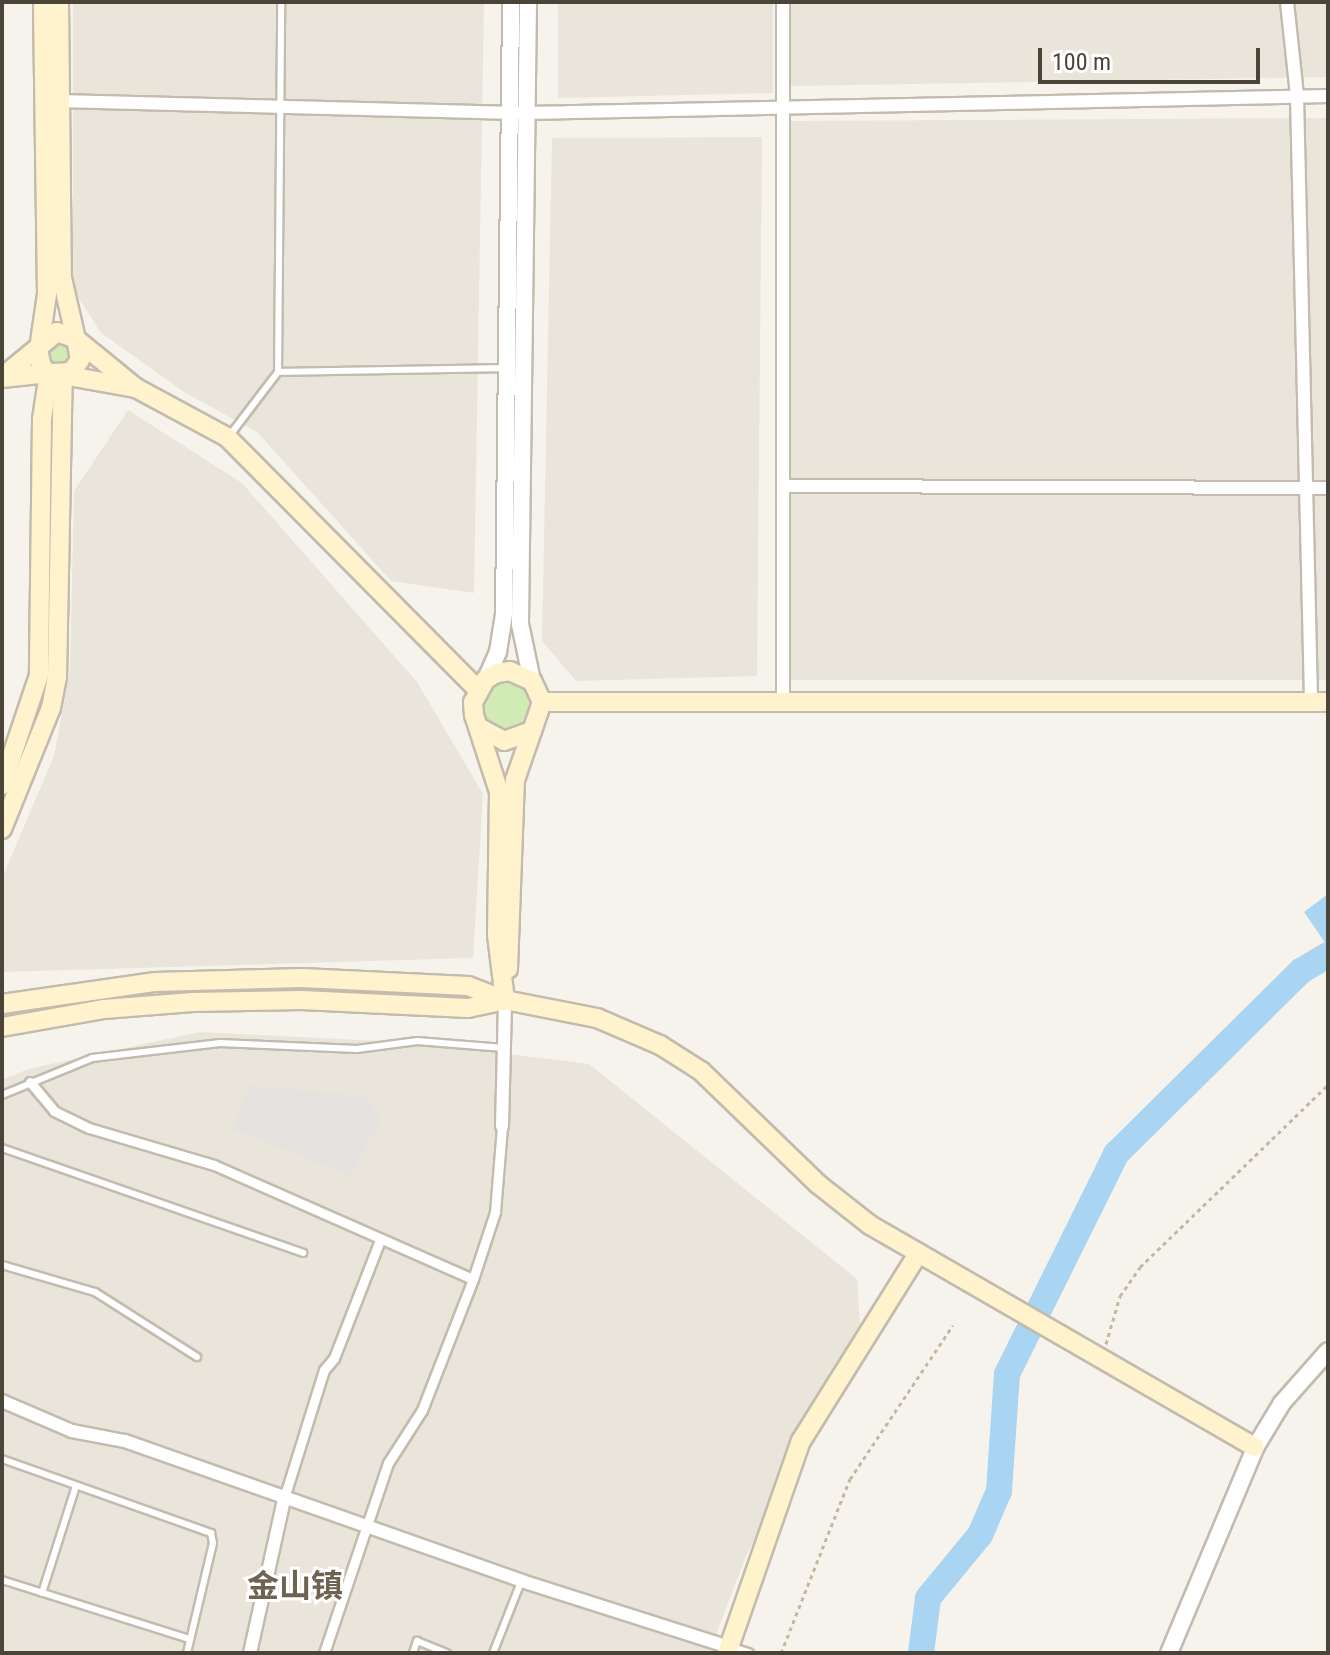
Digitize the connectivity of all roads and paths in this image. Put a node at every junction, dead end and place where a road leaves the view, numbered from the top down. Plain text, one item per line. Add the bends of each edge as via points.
1 (43, 2) edge
2 (59, 2) edge
3 (281, 2) edge
4 (511, 2) edge
5 (528, 2) edge
6 (783, 2) edge
7 (1287, 2) edge
8 (1297, 96) junction
9 (1328, 96) edge
10 (60, 101) junction
11 (280, 104) junction
12 (782, 107) junction
13 (518, 112) junction
14 (76, 339) junction
15 (39, 346) junction
16 (507, 368) junction
17 (278, 372) junction
18 (56, 374) junction
19 (2, 377) edge
20 (136, 388) junction
21 (227, 437) junction
22 (783, 486) junction
23 (1306, 488) junction
24 (1328, 488) edge
25 (532, 681) junction
26 (482, 684) junction
27 (542, 702) junction
28 (783, 702) junction
29 (1320, 702) edge
30 (480, 728) junction
31 (532, 731) junction
32 (2, 785) edge
33 (2, 829) edge
34 (505, 1000) junction
35 (2, 1004) edge
36 (2, 1027) edge
37 (504, 1048) junction
38 (30, 1082) junction
39 (1328, 1085) edge
40 (2, 1095) edge
41 (502, 1126) joint
42 (2, 1148) edge
43 (380, 1240) junction
44 (303, 1253) dead end
45 (918, 1254) junction
46 (2, 1265) edge
47 (473, 1279) junction
48 (953, 1325) dead end
49 (1328, 1351) edge
50 (197, 1357) dead end
51 (1102, 1359) junction
52 (2, 1401) edge
53 (1255, 1447) junction
54 (2, 1459) edge
55 (76, 1486) junction
56 (285, 1495) junction
57 (365, 1522) junction
58 (2, 1580) edge
59 (522, 1581) junction
60 (42, 1593) junction
61 (189, 1639) junction
62 (728, 1650) edge
63 (187, 1653) edge
64 (250, 1653) edge
65 (324, 1653) edge
66 (413, 1653) edge
67 (447, 1653) edge
68 (493, 1653) edge
69 (748, 1653) edge
70 (781, 1653) edge
71 (1169, 1653) edge

1 - 15 main road via 47,294
2 - 10 main road
3 - 11 lane
4 - 13 street
5 - 13 street
6 - 12 street
7 - 8 street
8 - 9 street
8 - 12 street
8 - 23 street
10 - 11 street
10 - 14 main road via 62,278
11 - 13 street
11 - 17 lane
12 - 13 street
12 - 22 street
13 - 16 street
13 - 25 street via 520,624
14 - 15 main road via 57,332
14 - 18 main road via 80,360
14 - 20 main road
15 - 18 main road
15 - 19 main road
16 - 17 lane
16 - 26 street via 504,613 498,652
17 - 21 lane
18 - 19 main road
18 - 20 main road
18 - 32 main road via 42,419 39,675
18 - 33 main road via 57,677 51,708
20 - 21 main road
21 - 26 main road
22 - 23 street
22 - 28 street
23 - 24 street
23 - 29 street
25 - 26 main road via 510,671
25 - 27 main road
26 - 30 main road via 473,702
27 - 28 main road
27 - 31 main road
28 - 29 main road
30 - 31 main road via 504,741
30 - 34 main road via 499,792 497,935
31 - 34 main road via 515,780 512,935
34 - 35 main road via 468,986 257,978 114,986
34 - 36 main road via 468,1008 302,1000 193,1002 104,1009
34 - 37 street
34 - 45 main road via 597,1018 680,1056 730,1096 833,1197
37 - 38 lane via 417,1041 357,1049 220,1043 92,1058
37 - 41 street
38 - 40 lane
38 - 43 street via 54,1111 89,1128 214,1165
39 - 51 path via 1140,1267 1120,1296
41 - 47 street via 495,1212
42 - 44 lane
43 - 47 street
43 - 56 street via 334,1358 324,1370
45 - 51 main road
45 - 62 main road via 801,1441
46 - 50 lane via 95,1292
47 - 57 street via 422,1410 388,1463
48 - 70 path via 850,1479
49 - 53 street via 1282,1403
51 - 53 main road
52 - 56 street via 72,1431 125,1441
53 - 71 street
54 - 55 lane
55 - 60 lane
55 - 61 lane via 211,1533
56 - 57 street
56 - 64 street
57 - 59 street
57 - 65 street
58 - 60 lane
59 - 62 street
59 - 68 lane
60 - 61 lane
61 - 63 lane
62 - 69 street
66 - 67 lane via 417,1641

